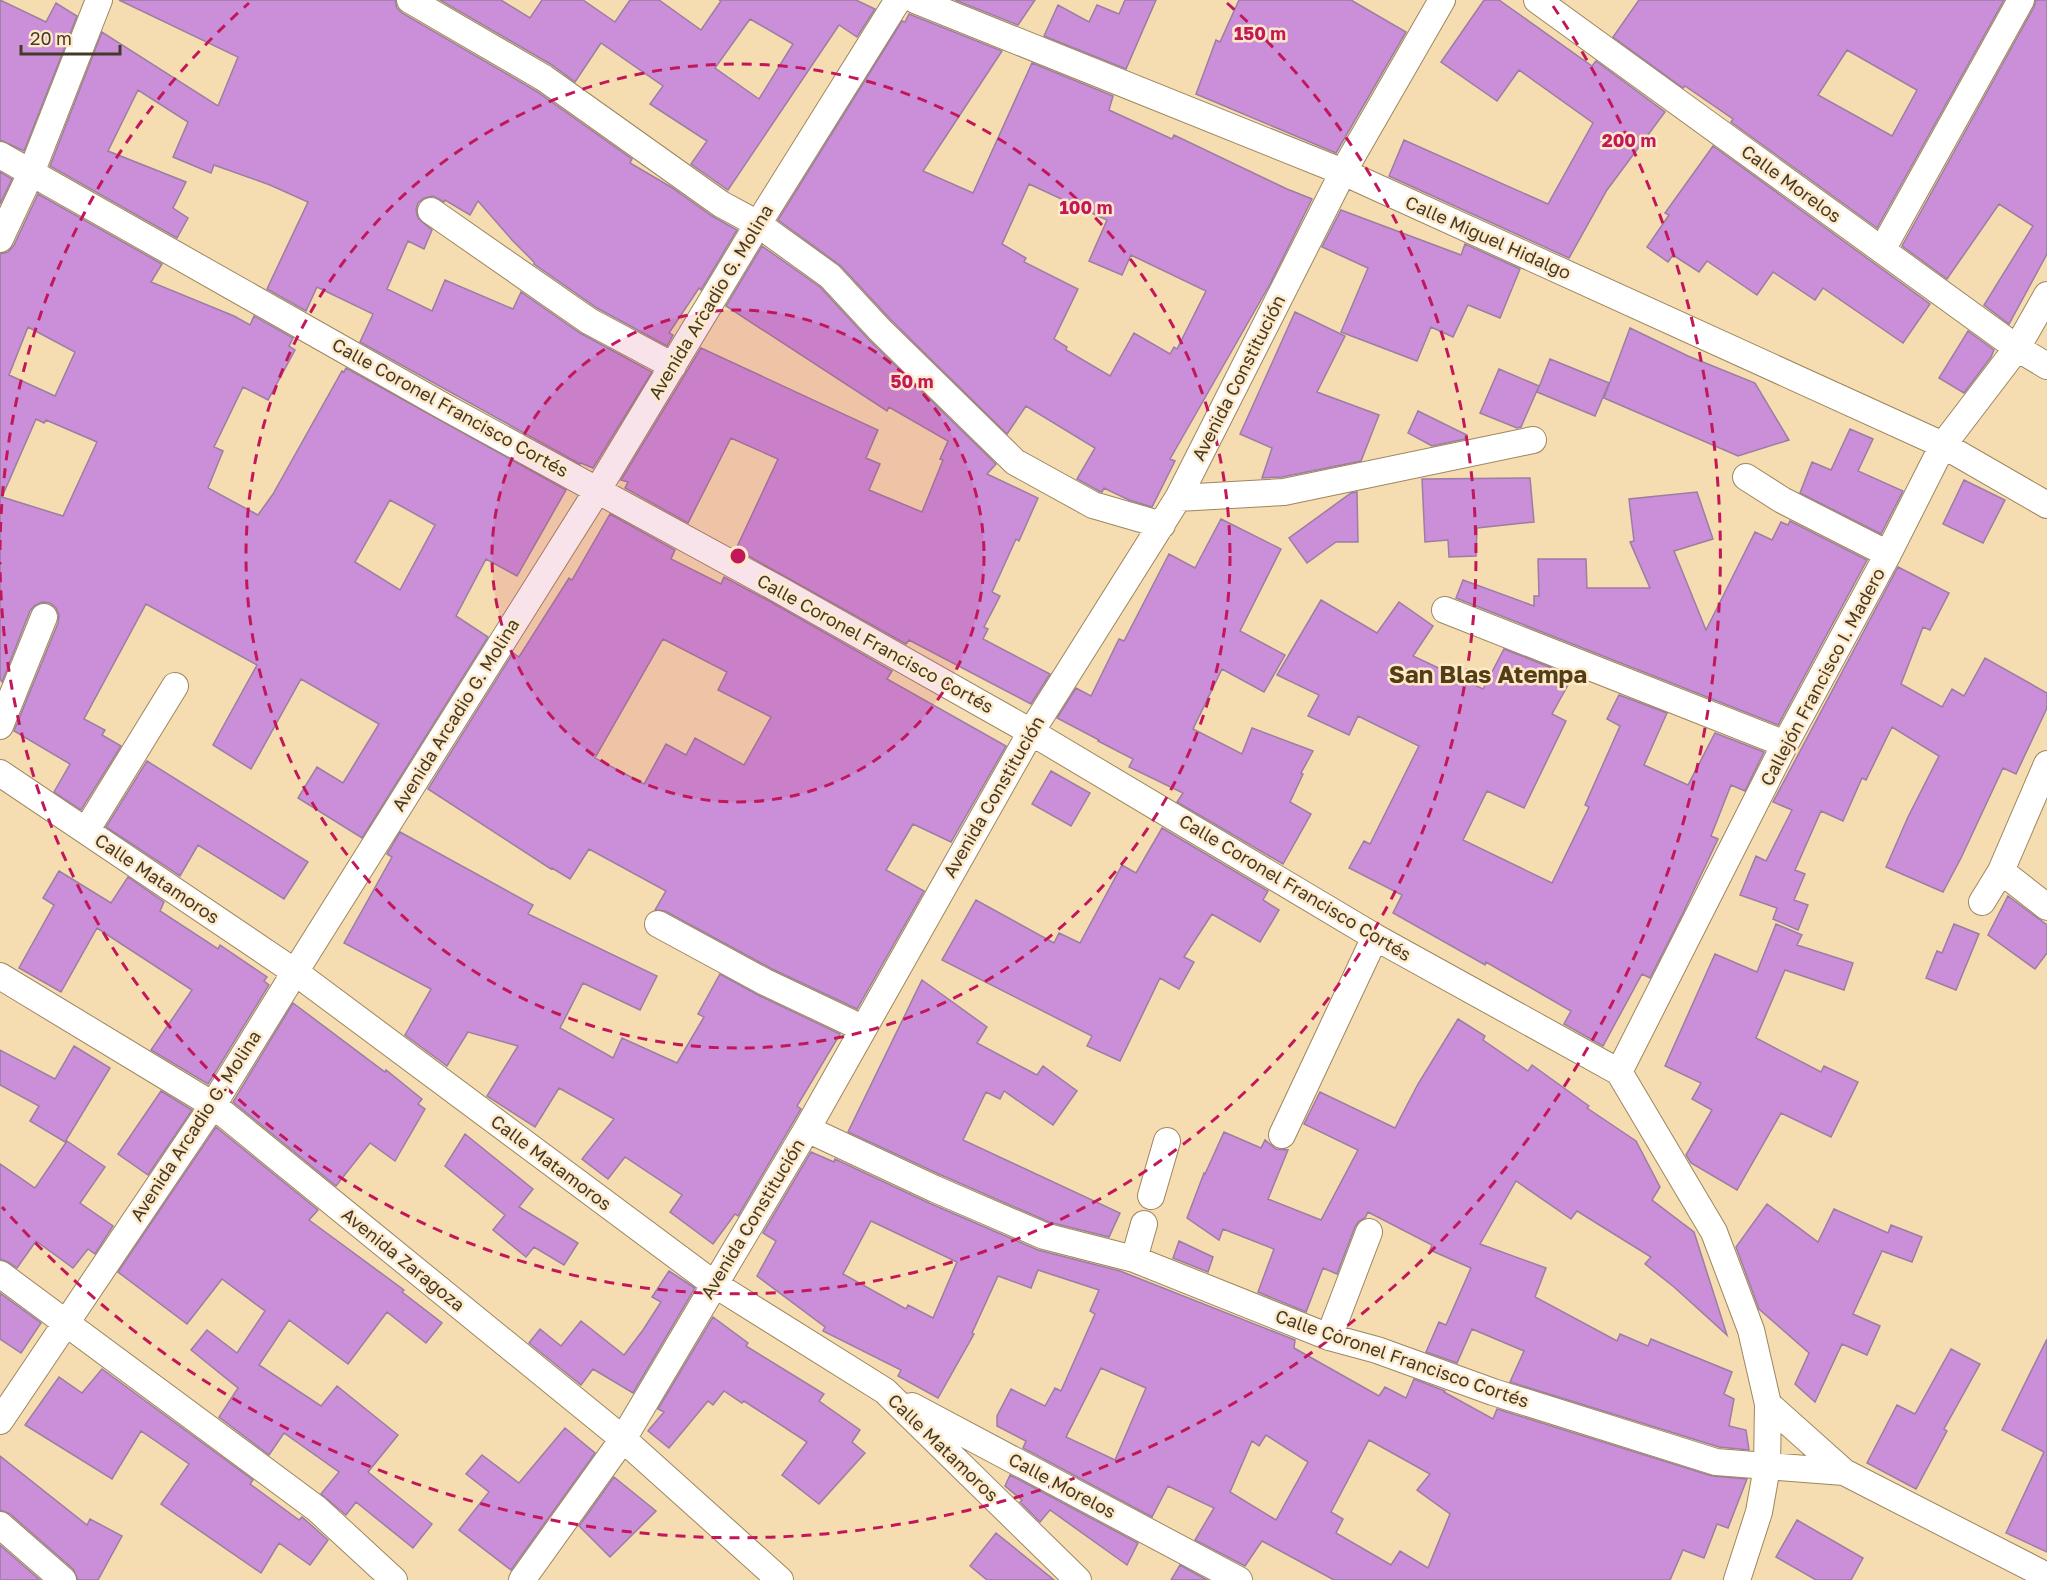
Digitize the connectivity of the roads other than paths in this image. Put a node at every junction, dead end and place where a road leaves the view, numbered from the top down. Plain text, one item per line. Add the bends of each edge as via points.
1 (99, 0) edge
2 (410, 0) edge
3 (898, 0) edge
4 (915, 0) edge
5 (1442, 0) edge
6 (1537, 0) edge
7 (2021, 0) edge
8 (0, 155) edge
9 (1343, 172) junction
10 (31, 173) junction
11 (431, 211) dead end
12 (758, 224) junction
13 (0, 238) edge
14 (1882, 250) junction
15 (2047, 295) edge
16 (2017, 348) junction
17 (673, 366) junction
18 (2047, 366) edge
19 (1533, 440) dead end
20 (1943, 445) junction
21 (1746, 477) dead end
22 (597, 491) junction
23 (1178, 498) junction
24 (2047, 504) edge
25 (1162, 525) junction
26 (1888, 554) junction
27 (1445, 609) dead end
28 (44, 617) dead end
29 (175, 686) dead end
30 (0, 726) edge
31 (1031, 732) junction
32 (1785, 744) junction
33 (2047, 764) edge
34 (0, 773) edge
35 (86, 831) junction
36 (2001, 871) junction
37 (1982, 902) dead end
38 (2047, 907) edge
39 (658, 924) dead end
40 (1375, 937) junction
41 (295, 972) junction
42 (0, 976) edge
43 (862, 1029) junction
44 (1619, 1072) junction
45 (213, 1106) junction
46 (807, 1129) junction
47 (1282, 1135) dead end
48 (1167, 1141) dead end
49 (1151, 1196) dead end
50 (1144, 1224) dead end
51 (1370, 1232) dead end
52 (1134, 1259) junction
53 (0, 1274) edge
54 (714, 1284) junction
55 (66, 1322) junction
56 (1329, 1337) junction
57 (885, 1391) junction
58 (1768, 1404) junction
59 (0, 1421) edge
60 (623, 1439) junction
61 (1767, 1467) junction
62 (1844, 1472) junction
63 (0, 1526) edge
64 (2047, 1576) edge
65 (63, 1580) edge
66 (394, 1580) edge
67 (522, 1580) edge
68 (780, 1580) edge
69 (1078, 1580) edge
70 (1239, 1580) edge
71 (1737, 1580) edge

1 - 10 street
2 - 12 street via 544,78 721,204
3 - 12 street, Avenida Arcadio G. Molina
4 - 9 street, Calle Miguel Hidalgo
5 - 9 street, Avenida Constitución
6 - 14 street, Calle Morelos
7 - 14 street
8 - 10 street, Calle Coronel Francisco Cortés
9 - 20 street, Calle Miguel Hidalgo
9 - 23 street, Avenida Constitución
10 - 13 street
10 - 22 street, Calle Coronel Francisco Cortés
11 - 17 street via 588,321
12 - 17 street, Avenida Arcadio G. Molina
12 - 25 street via 830,276 1015,462 1093,505
14 - 16 street, Calle Morelos
15 - 16 street, Callejón Francisco I. Madero
16 - 18 street, Calle Morelos
16 - 20 street, Callejón Francisco I. Madero
17 - 22 street, Avenida Arcadio G. Molina
19 - 23 street via 1284,492
20 - 24 street, Calle Miguel Hidalgo
20 - 26 street, Callejón Francisco I. Madero
21 - 26 street via 1782,500
22 - 31 street, Calle Coronel Francisco Cortés
22 - 41 street, Avenida Arcadio G. Molina
23 - 25 street, Avenida Constitución
25 - 31 street, Avenida Constitución
26 - 32 street, Callejón Francisco I. Madero
27 - 32 street
28 - 30 street
29 - 35 street
31 - 40 street, Calle Coronel Francisco Cortés
31 - 43 street, Avenida Constitución
32 - 44 street, Callejón Francisco I. Madero
33 - 36 street
34 - 35 street, Calle Matamoros
35 - 41 street, Calle Matamoros
36 - 37 street
36 - 38 street
39 - 43 street
40 - 44 street, Calle Coronel Francisco Cortés
40 - 47 street
41 - 45 street, Avenida Arcadio G. Molina
41 - 54 street, Calle Matamoros
42 - 45 street, Avenida Zaragoza
43 - 46 street, Avenida Constitución
44 - 58 street via 1714,1233 1751,1330
45 - 55 street, Avenida Arcadio G. Molina
45 - 60 street, Avenida Zaragoza
46 - 52 street, Calle Coronel Francisco Cortés via 1044,1236
46 - 54 street, Avenida Constitución
48 - 49 street
50 - 52 street
51 - 56 street
52 - 56 street, Calle Coronel Francisco Cortés
53 - 55 street
54 - 57 street, Calle Matamoros
54 - 60 street, Avenida Constitución
55 - 59 street, Avenida Arcadio G. Molina
55 - 66 street via 316,1509
56 - 61 street, Calle Coronel Francisco Cortés via 1716,1462
57 - 69 street, Calle Matamoros
57 - 70 street, Calle Morelos
58 - 61 street
58 - 62 street, Calle Coronel Francisco Cortés
60 - 67 street, Avenida Constitución
60 - 68 street, Avenida Zaragoza
61 - 62 street, Calle Coronel Francisco Cortés
61 - 71 street via 1759,1512
62 - 64 street, Calle Coronel Francisco Cortés
63 - 65 street

